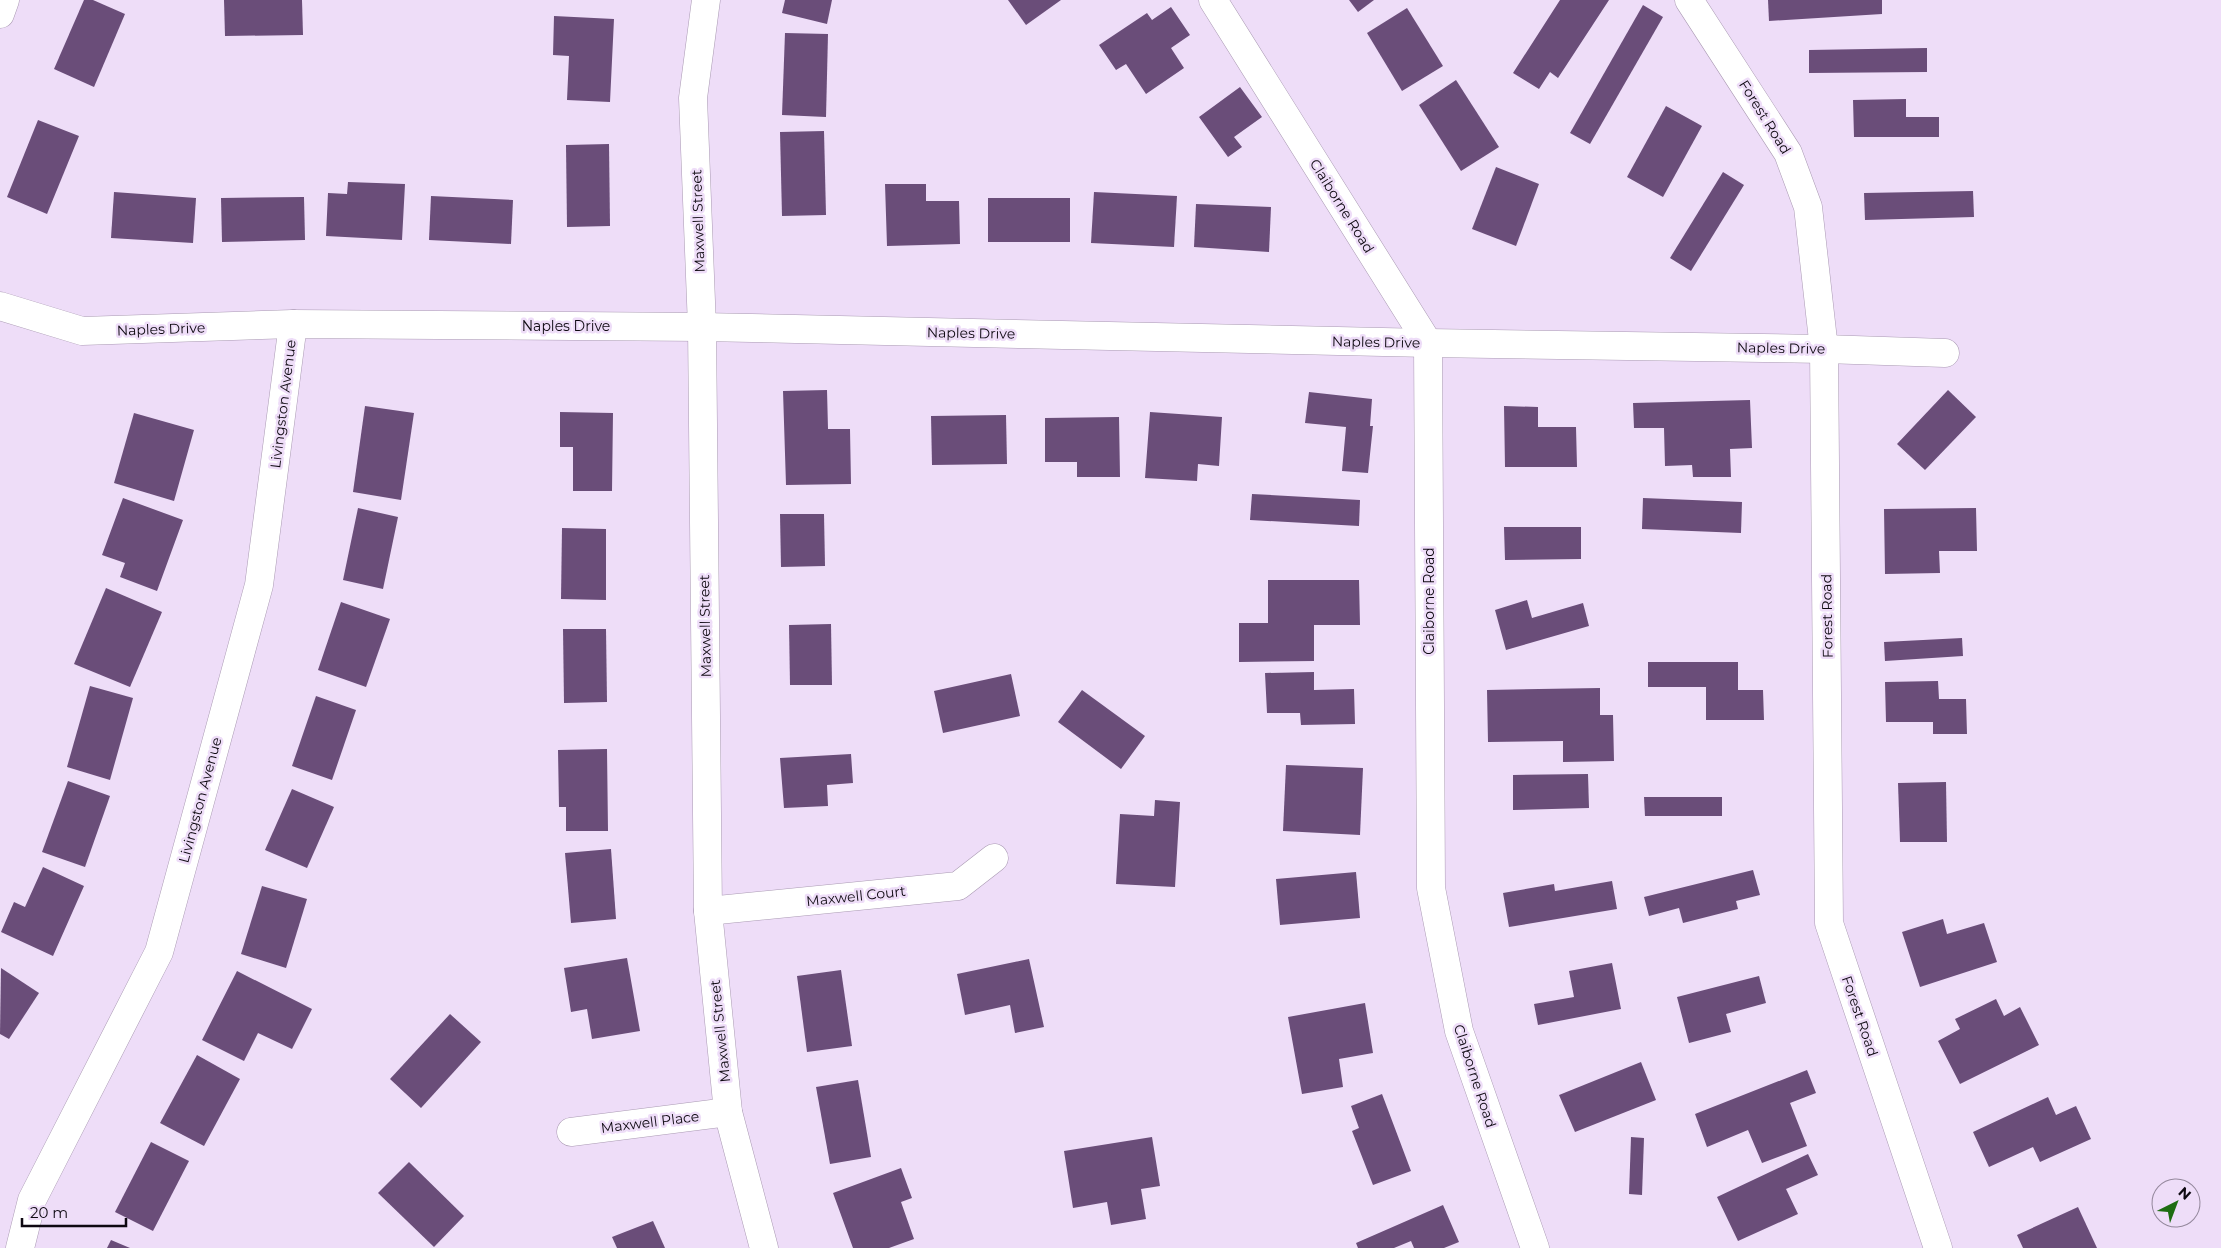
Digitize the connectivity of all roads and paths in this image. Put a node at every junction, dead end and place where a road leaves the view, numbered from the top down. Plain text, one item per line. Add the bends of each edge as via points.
1 (5, 0) edge
2 (706, 0) edge
3 (1213, 0) edge
4 (1689, 0) edge
5 (0, 14) edge
6 (0, 306) edge
7 (293, 324) junction
8 (702, 327) junction
9 (1428, 343) junction
10 (1824, 349) junction
11 (1945, 353) dead end
12 (994, 858) dead end
13 (708, 911) junction
14 (728, 1112) junction
15 (572, 1132) dead end
16 (20, 1248) edge
17 (764, 1248) edge
18 (1535, 1248) edge
19 (1938, 1248) edge

1 - 5 street
2 - 8 street, Maxwell Street via 693,98
3 - 9 street, Claiborne Road
4 - 10 street, Forest Road via 1788,153 1808,207
6 - 7 street, Naples Drive via 82,331
7 - 8 street, Naples Drive
7 - 16 street, Livingston Avenue via 259,585 159,952 32,1200
8 - 9 street, Naples Drive
8 - 13 street, Maxwell Street
9 - 10 street, Naples Drive
9 - 18 street, Claiborne Road via 1431,888 1458,1031
10 - 11 street, Naples Drive
10 - 19 street, Forest Road via 1829,923
12 - 13 street, Maxwell Court via 958,886
13 - 14 street, Maxwell Street
14 - 15 street, Maxwell Place
14 - 17 street, Maxwell Street

